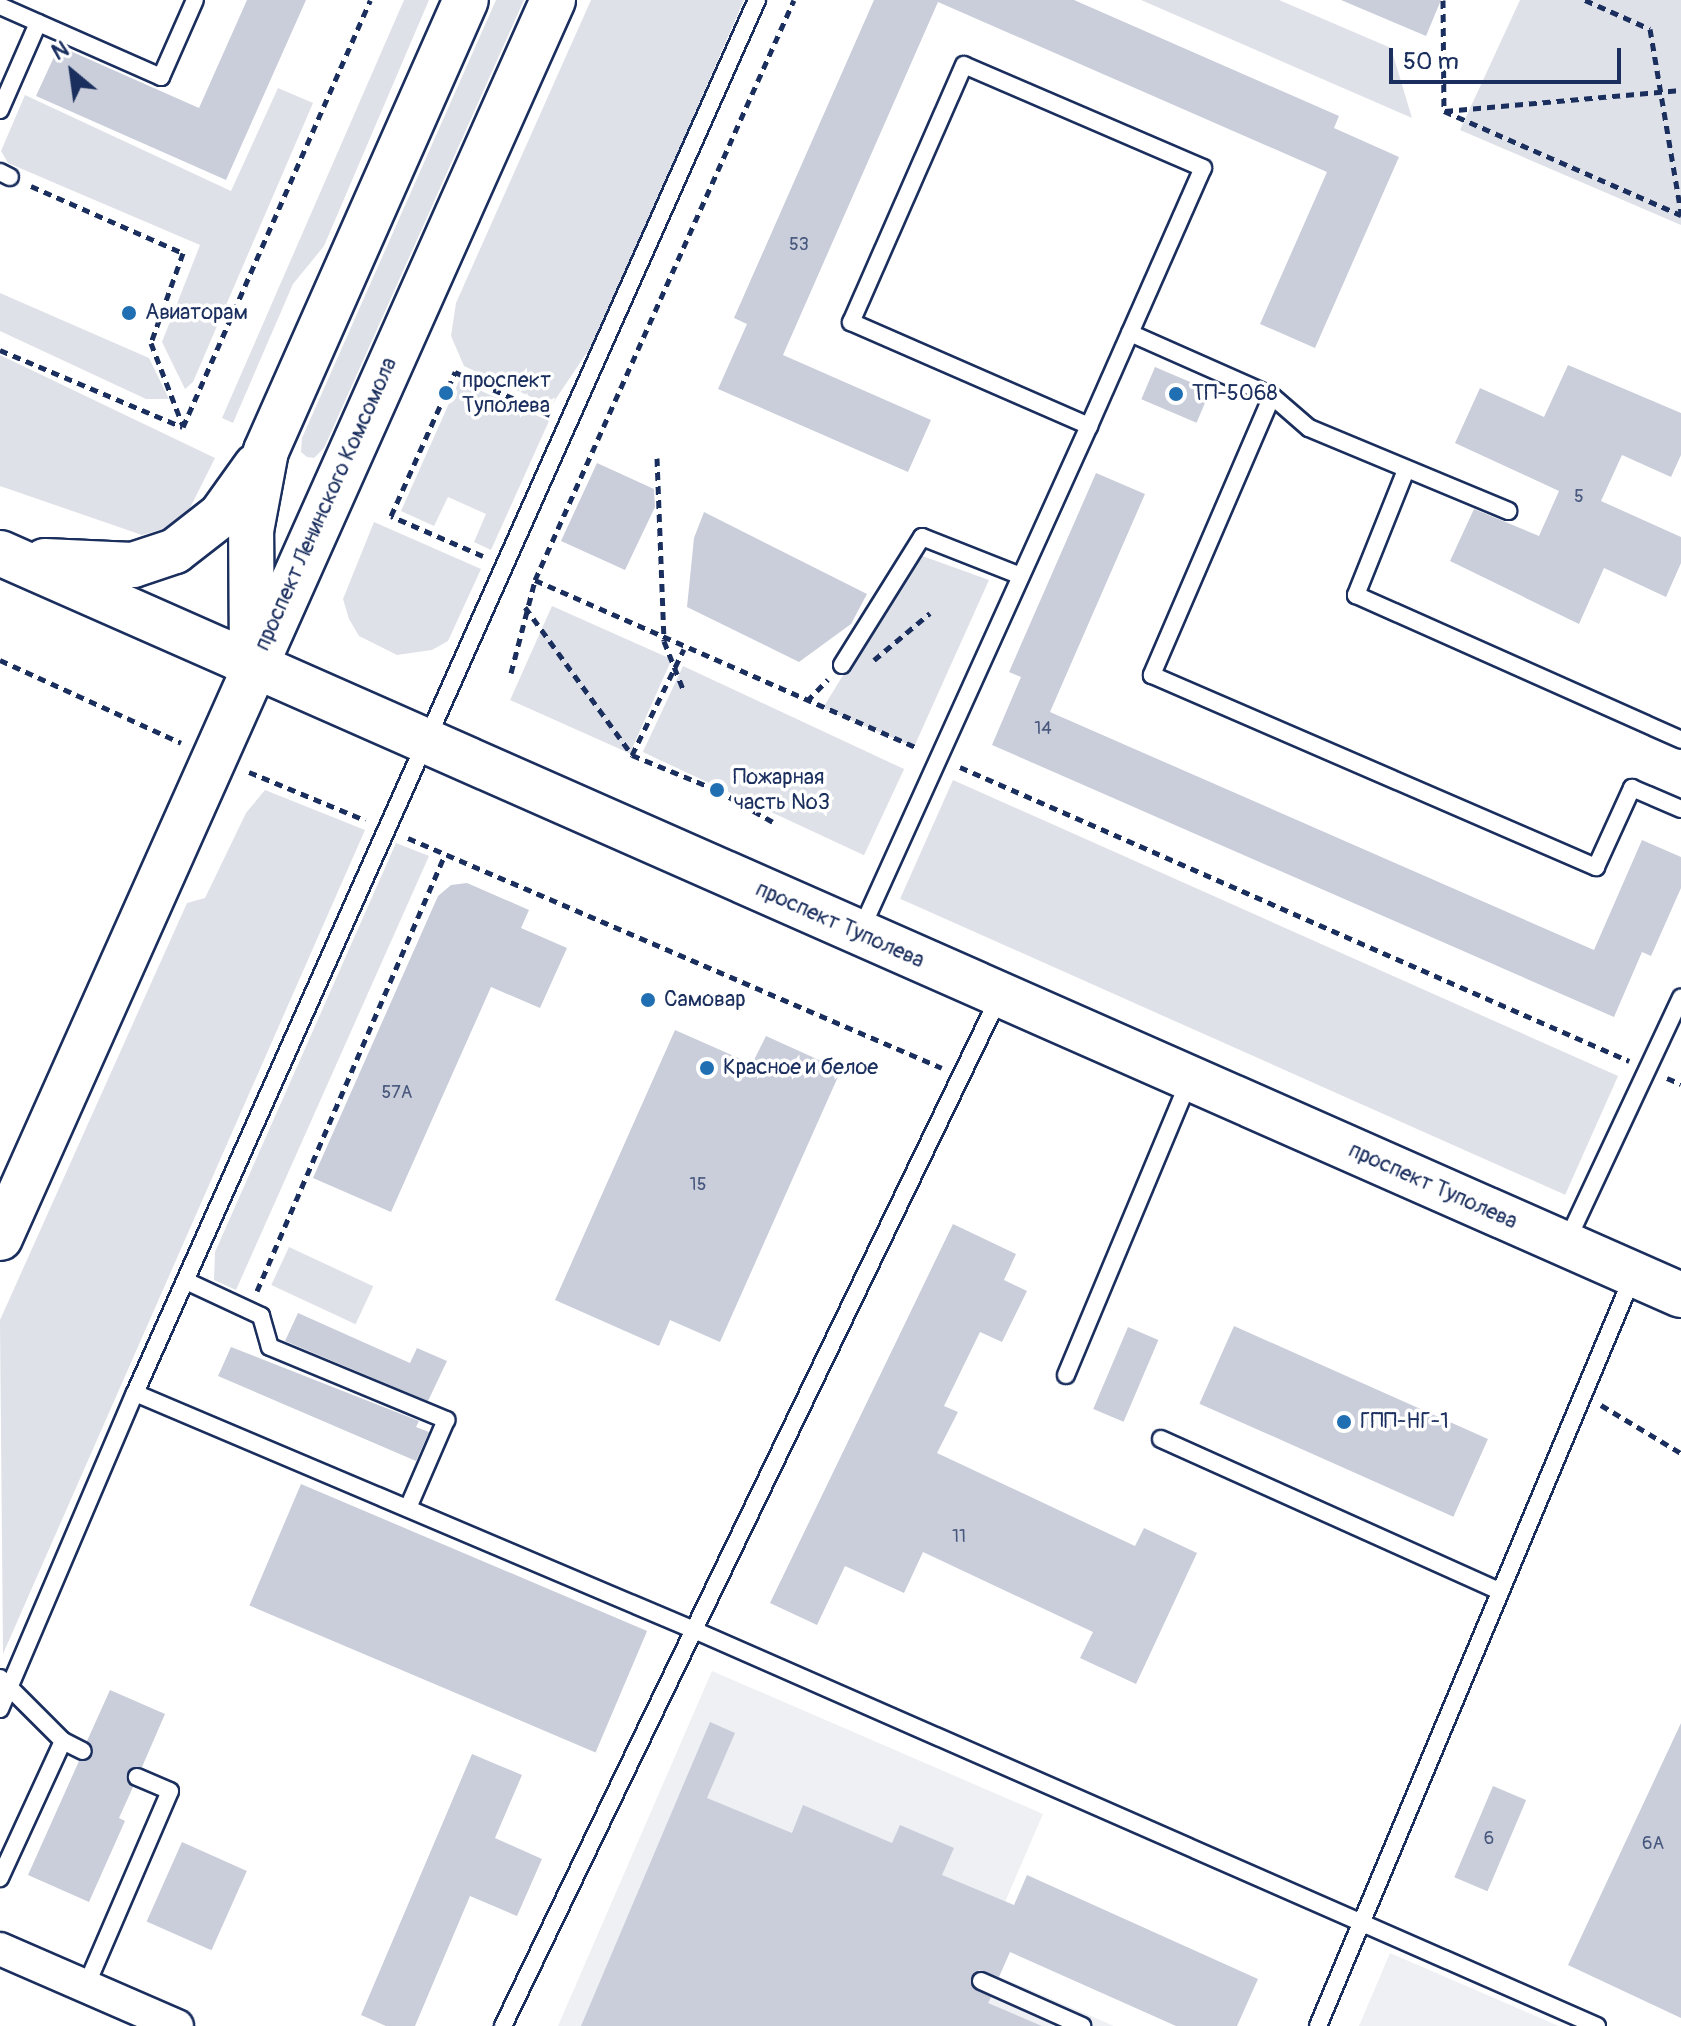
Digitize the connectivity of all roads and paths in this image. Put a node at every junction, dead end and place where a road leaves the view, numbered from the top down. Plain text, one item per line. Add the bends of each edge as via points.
1 (195, 0) edge
2 (370, 0) edge
3 (466, 0) edge
4 (553, 0) edge
5 (757, 0) edge
6 (794, 0) edge
7 (1443, 0) edge
8 (1585, 0) edge
9 (0, 6) edge
10 (38, 23) junction
11 (1681, 90) edge
12 (1662, 93) junction
13 (0, 110) edge
14 (1444, 111) junction
15 (5, 174) edge
16 (1681, 214) edge
17 (1130, 333) junction
18 (0, 350) edge
19 (1272, 396) junction
20 (569, 423) junction
21 (1089, 426) junction
22 (183, 427) junction
23 (266, 451) junction
24 (657, 458) dead end
25 (1406, 470) junction
26 (1508, 511) dead end
27 (2, 554) edge
28 (488, 559) dead end
29 (1021, 576) junction
30 (535, 580) junction
31 (525, 606) junction
32 (664, 641) junction
33 (684, 649) junction
34 (0, 660) edge
35 (842, 665) dead end
36 (253, 667) junction
37 (676, 671) junction
38 (511, 673) dead end
39 (683, 689) dead end
40 (1681, 740) edge
41 (428, 744) junction
42 (632, 755) junction
43 (939, 757) junction
44 (216, 758) junction
45 (1681, 809) edge
46 (773, 822) dead end
47 (390, 830) junction
48 (445, 855) junction
49 (859, 934) junction
50 (1000, 995) junction
51 (1681, 998) edge
52 (1635, 1063) dead end
53 (961, 1076) junction
54 (1189, 1079) junction
55 (0, 1238) edge
56 (1565, 1244) junction
57 (1634, 1275) junction
58 (186, 1281) junction
59 (1681, 1295) edge
60 (249, 1310) junction
61 (1066, 1375) dead end
62 (135, 1393) junction
63 (1584, 1394) junction
64 (1161, 1439) dead end
65 (1681, 1453) edge
66 (408, 1508) junction
67 (1500, 1591) junction
68 (694, 1630) junction
69 (6, 1681) edge
70 (0, 1709) edge
71 (63, 1741) junction
72 (83, 1751) dead end
73 (137, 1777) dead end
74 (0, 1878) edge
75 (1360, 1925) junction
76 (1, 1953) edge
77 (981, 1981) dead end
78 (86, 1986) junction
79 (177, 2026) edge
80 (503, 2026) edge
81 (1082, 2026) edge
82 (1318, 2026) edge
83 (1597, 2026) edge

1 - 10 lane via 161,77
2 - 22 path
3 - 23 main road, проспект Ленинского Комсомола
4 - 36 main road, проспект Ленинского Комсомола
5 - 20 lane
6 - 30 path
7 - 14 path
8 - 12 path via 1650,29
9 - 10 lane
10 - 13 lane
11 - 12 path
12 - 14 path
12 - 16 path
14 - 16 path
15 - 22 path via 183,253 151,343
17 - 19 lane
17 - 21 lane
17 - 21 lane via 1203,168 964,65 851,322
18 - 22 path
19 - 25 lane via 1309,428
19 - 45 lane via 1152,675 1596,867 1632,788
20 - 28 path via 455,372 391,516
20 - 41 lane
21 - 29 lane
23 - 27 main road via 221,515 175,551 120,565 81,566
23 - 36 main road, проспект Ленинского Комсомола via 251,531
24 - 32 path
25 - 26 lane
25 - 40 lane via 1356,595
27 - 36 main road, проспект Туполева
29 - 35 lane via 922,537
29 - 43 lane
30 - 31 path
30 - 32 path
31 - 38 path
31 - 42 path
32 - 33 path
32 - 37 path
33 - 37 path
33 - 43 path
34 - 44 path
36 - 41 main road, проспект Туполева
36 - 44 main road
37 - 39 path
37 - 42 path
41 - 47 lane
41 - 49 main road, проспект Туполева
42 - 46 path via 717,790
43 - 49 lane
43 - 52 path
44 - 47 path
44 - 55 main road
47 - 48 path
47 - 58 lane
48 - 53 path
48 - 60 path
49 - 50 main road, проспект Туполева
50 - 53 lane
50 - 54 main road, проспект Туполева
51 - 56 lane
53 - 68 lane
54 - 56 main road, проспект Туполева
54 - 61 lane
56 - 57 main road, проспект Туполева
57 - 59 main road, проспект Туполева
57 - 63 lane
58 - 60 lane
58 - 62 lane
60 - 66 lane via 261,1316 270,1347 446,1420
62 - 66 lane
62 - 69 lane
63 - 65 path
63 - 67 lane
64 - 67 lane
66 - 68 lane
67 - 75 lane
68 - 75 lane
68 - 80 lane
69 - 70 lane
69 - 71 lane
71 - 72 lane
71 - 74 lane
73 - 78 lane via 170,1791
75 - 82 lane
75 - 83 lane
76 - 78 street
77 - 81 lane
78 - 79 street

